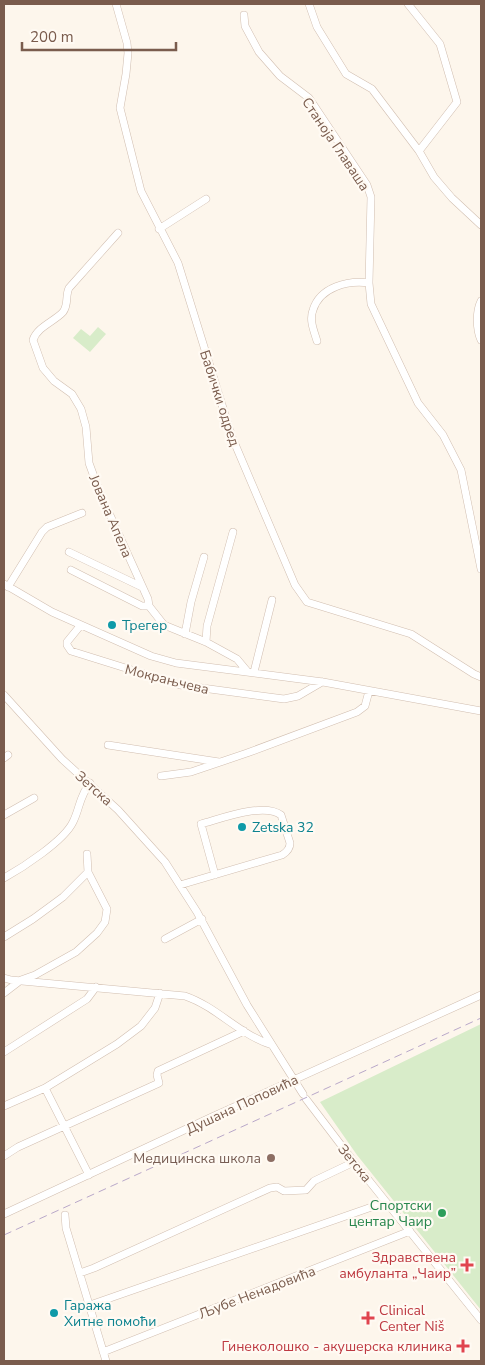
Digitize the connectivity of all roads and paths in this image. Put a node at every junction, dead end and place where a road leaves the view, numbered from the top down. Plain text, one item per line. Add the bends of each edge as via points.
1 (116, 4) edge
2 (309, 4) edge
3 (408, 4) edge
4 (244, 15) dead end
5 (419, 151) junction
6 (206, 199) dead end
7 (481, 225) edge
8 (159, 228) junction
9 (118, 233) dead end
10 (369, 283) junction
11 (481, 302) edge
12 (481, 340) edge
13 (317, 341) dead end
14 (82, 514) dead end
15 (233, 532) dead end
16 (69, 552) dead end
17 (204, 557) dead end
18 (71, 570) dead end
19 (481, 570) edge
20 (6, 586) edge
21 (142, 587) junction
22 (272, 600) dead end
23 (149, 606) junction
24 (80, 626) junction
25 (185, 634) junction
26 (206, 642) junction
27 (251, 672) junction
28 (481, 677) edge
29 (323, 682) junction
30 (369, 691) junction
31 (4, 695) edge
32 (481, 711) edge
33 (108, 745) dead end
34 (220, 762) junction
35 (160, 776) dead end
36 (90, 783) junction
37 (34, 798) dead end
38 (4, 815) edge
39 (87, 854) dead end
40 (88, 872) junction
41 (215, 875) junction
42 (4, 878) edge
43 (180, 885) junction
44 (202, 919) junction
45 (4, 937) edge
46 (165, 940) dead end
47 (4, 978) edge
48 (21, 980) junction
49 (96, 987) junction
50 (4, 992) edge
51 (160, 993) junction
52 (481, 995) edge
53 (244, 1031) junction
54 (272, 1045) junction
55 (4, 1052) edge
56 (294, 1080) junction
57 (45, 1088) junction
58 (4, 1106) edge
59 (65, 1126) junction
60 (4, 1156) edge
61 (354, 1162) junction
62 (89, 1175) junction
63 (386, 1202) junction
64 (4, 1214) edge
65 (65, 1215) dead end
66 (410, 1231) junction
67 (80, 1273) junction
68 (90, 1306) junction
69 (481, 1320) edge
70 (103, 1352) junction
71 (106, 1361) edge

1 - 8 street, Бабички одред via 128,53 120,108 140,191
2 - 5 street via 317,27 346,74 372,89
3 - 5 street via 440,44 456,102
4 - 10 street, Станоја Главаша via 245,26 259,52 280,76 308,98 366,185 371,197
5 - 7 street via 434,178
6 - 8 street
8 - 28 street, Бабички одред via 178,263 232,438 302,598 312,604 411,634
9 - 21 street, Јована Апела via 69,288 63,312 33,340 43,368 72,394 81,409 89,463
10 - 13 street via 358,281 340,285 320,298 312,310
10 - 19 street, Станоја Главаша via 373,311 418,402 443,435 460,470
11 - 12 street via 477,320
14 - 20 street via 53,524 42,532
15 - 26 street via 207,626
16 - 21 street
17 - 25 street
18 - 23 street via 142,606
20 - 24 street, Мокрањчева
21 - 23 street, Јована Апела
22 - 27 street
23 - 25 street, Јована Апела via 164,625
24 - 27 street, Мокрањчева via 176,663
24 - 29 street, Мокрањчева via 67,642 71,651 180,685 284,699 298,696
25 - 26 street, Јована Апела
26 - 27 street, Јована Апела via 237,659
27 - 29 street, Мокрањчева
29 - 30 street, Мокрањчева
30 - 32 street, Мокрањчева
30 - 34 street via 365,706 357,712
31 - 36 street, Зетска via 62,759
33 - 34 street
34 - 35 street via 191,772
36 - 42 street via 82,793 73,822 65,834
36 - 43 street, Зетска via 165,862
37 - 38 street
39 - 40 street
40 - 45 street via 63,897
40 - 48 street via 106,905 105,922 76,952
41 - 41 street via 287,852 290,843 281,815 253,810 201,824
41 - 43 street
43 - 44 street, Зетска
44 - 46 street
44 - 54 street, Зетска via 247,1006
47 - 48 street
48 - 49 street
48 - 50 street
49 - 51 street
49 - 55 street via 87,999
51 - 53 street via 192,998
51 - 57 street via 155,1008 140,1026 117,1044
52 - 56 street, Душана Поповића
53 - 54 street
53 - 59 street via 158,1071 158,1083
54 - 56 street, Зетска
56 - 61 street, Зетска
56 - 62 street, Душана Поповића
57 - 58 street
57 - 59 street
59 - 60 street
59 - 62 street
61 - 63 street, Зетска
61 - 67 street via 314,1181 306,1190 270,1188
62 - 64 street, Душана Поповића
63 - 66 street, Зетска
63 - 68 street
65 - 67 street
66 - 69 street, Зетска
66 - 70 street, Љубе Ненадовића
67 - 68 street
68 - 70 street
70 - 71 street

